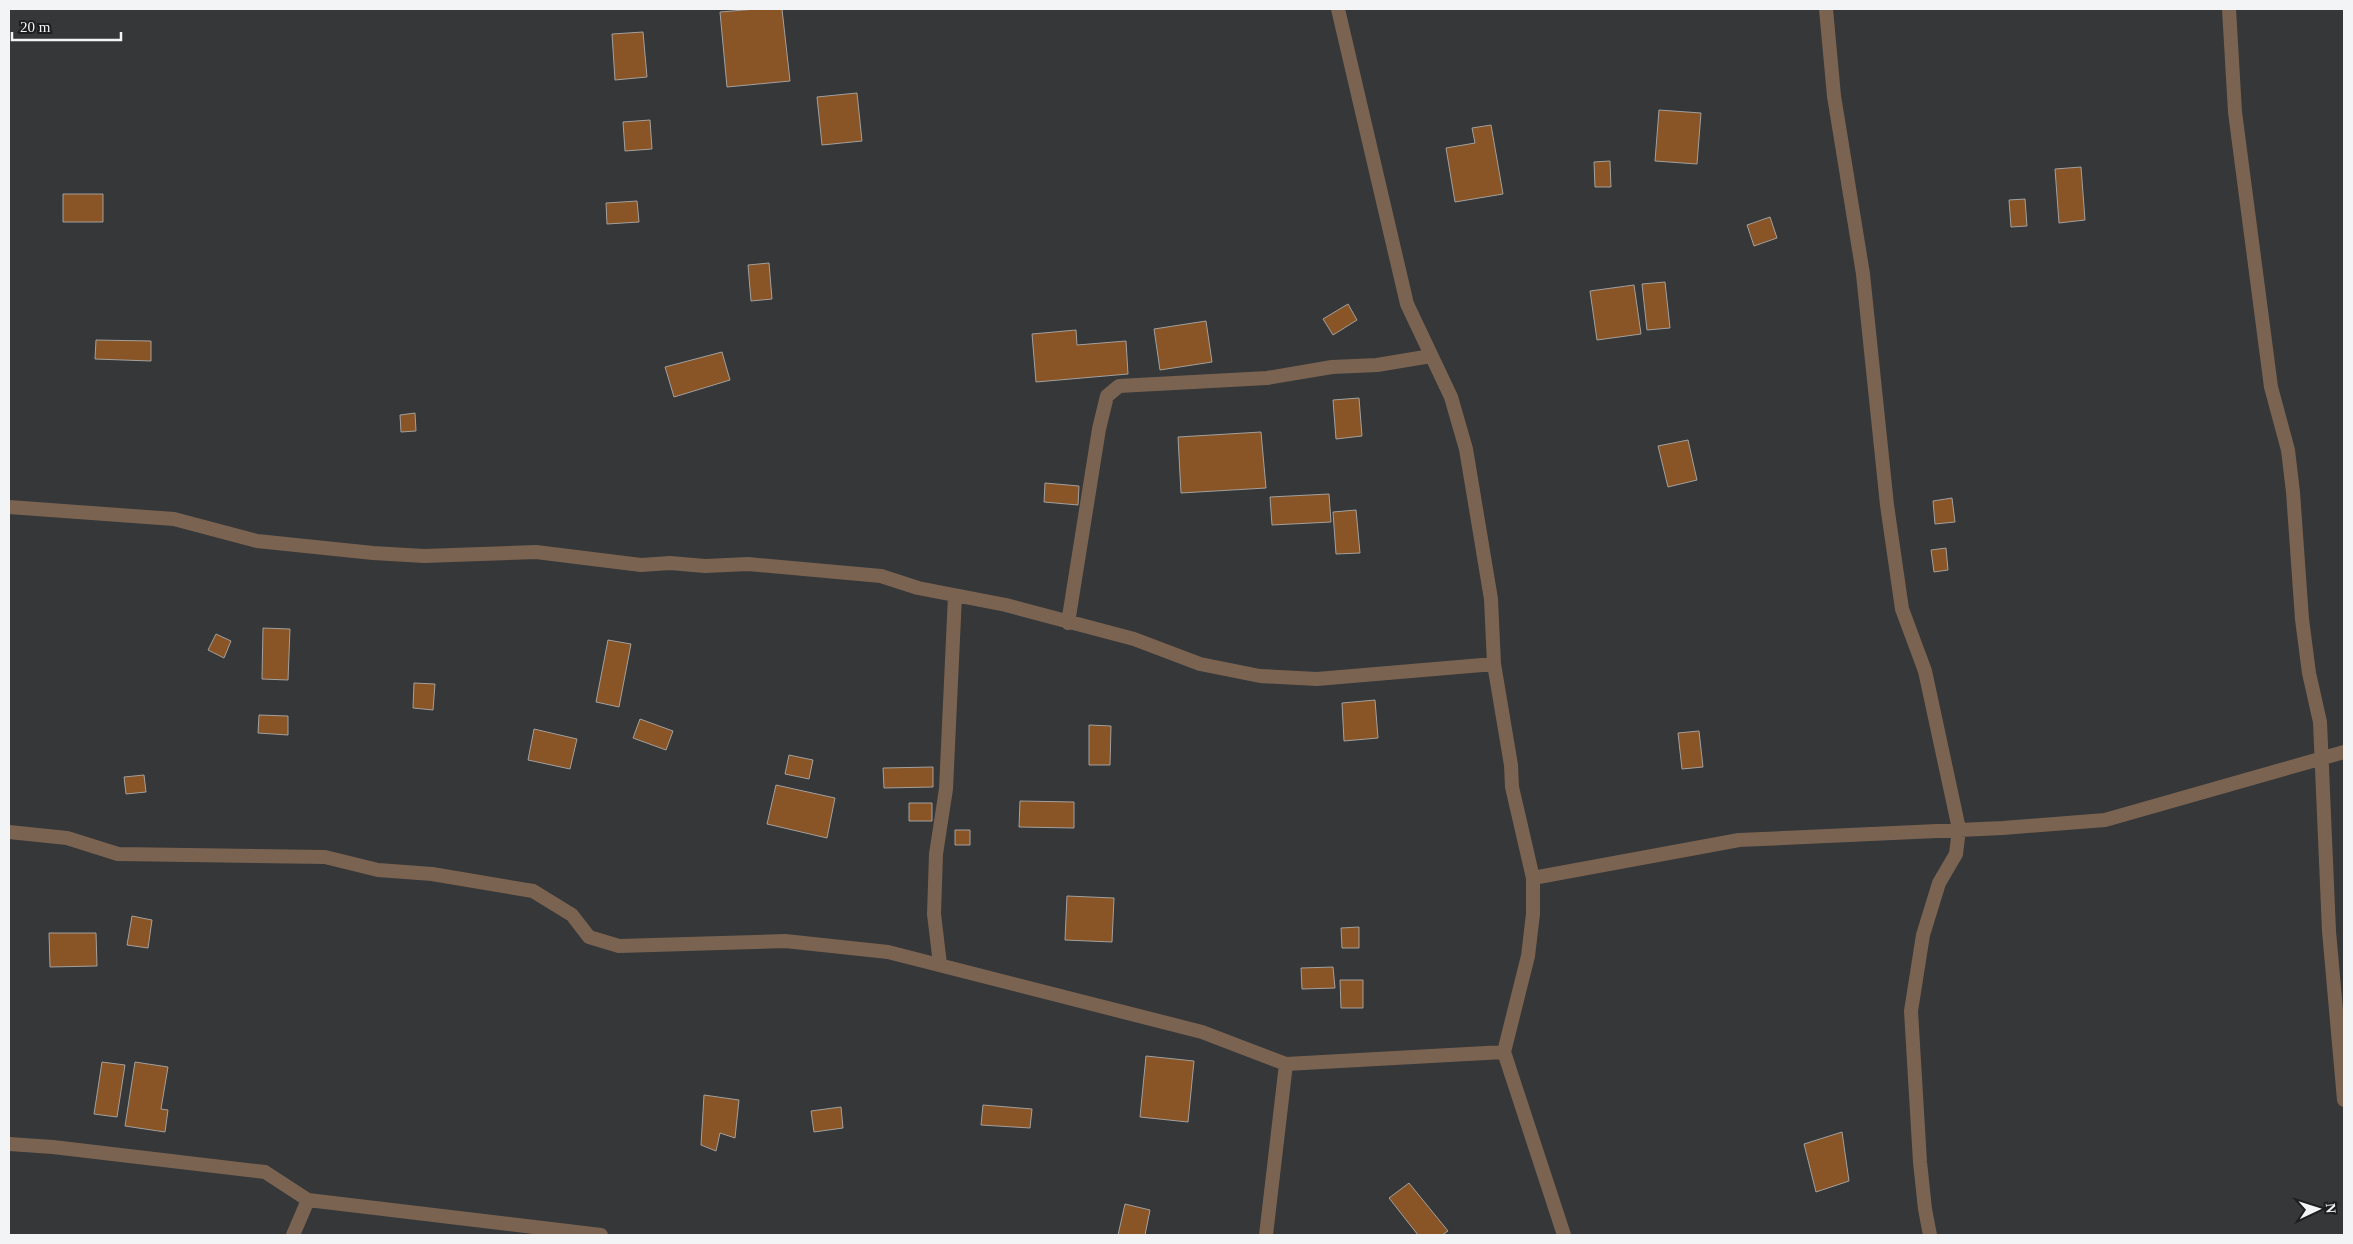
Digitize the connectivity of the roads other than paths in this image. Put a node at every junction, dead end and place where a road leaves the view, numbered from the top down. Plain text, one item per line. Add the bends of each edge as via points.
1 (1338, 9) edge
2 (1826, 9) edge
3 (2228, 9) edge
4 (1431, 356) junction
5 (9, 507) edge
6 (955, 596) junction
7 (1068, 623) junction
8 (1494, 664) junction
9 (2344, 752) edge
10 (2322, 758) junction
11 (1959, 829) junction
12 (9, 832) edge
13 (1533, 878) junction
14 (940, 964) junction
15 (1504, 1052) junction
16 (1286, 1064) junction
17 (2344, 1100) edge
18 (9, 1144) edge
19 (308, 1200) junction
20 (293, 1235) edge
21 (601, 1235) edge
22 (1266, 1235) edge
23 (1564, 1235) edge
24 (1930, 1235) edge

1 - 4 street via 1408,304
2 - 11 street via 1834,96 1863,274 1886,505 1902,609 1925,671
3 - 10 street via 2235,112 2271,387 2288,450 2302,619 2320,722
4 - 7 street via 1377,365 1332,366 1268,378 1119,386 1107,396 1099,428
4 - 8 street via 1451,397 1466,449 1491,599
5 - 6 street via 174,519 257,541 335,550 424,556 536,552 641,565 748,564 881,576
6 - 7 street via 1006,605
6 - 14 street via 946,789 936,854 934,914
7 - 8 street via 1134,639 1200,664 1260,676 1317,679
8 - 13 street via 1512,787
9 - 10 street
10 - 11 street via 2105,820
10 - 17 street via 2329,931
11 - 13 street via 1740,840
11 - 24 street via 1956,854 1939,883 1923,935 1911,1011 1920,1162
12 - 14 street via 67,838 118,854 325,857 378,870 432,874 533,891 572,915 589,937 619,946 785,941 888,952
13 - 15 street via 1528,956
14 - 16 street via 1202,1032
15 - 16 street
15 - 23 street
16 - 22 street
18 - 19 street via 265,1172
19 - 20 street
19 - 21 street

